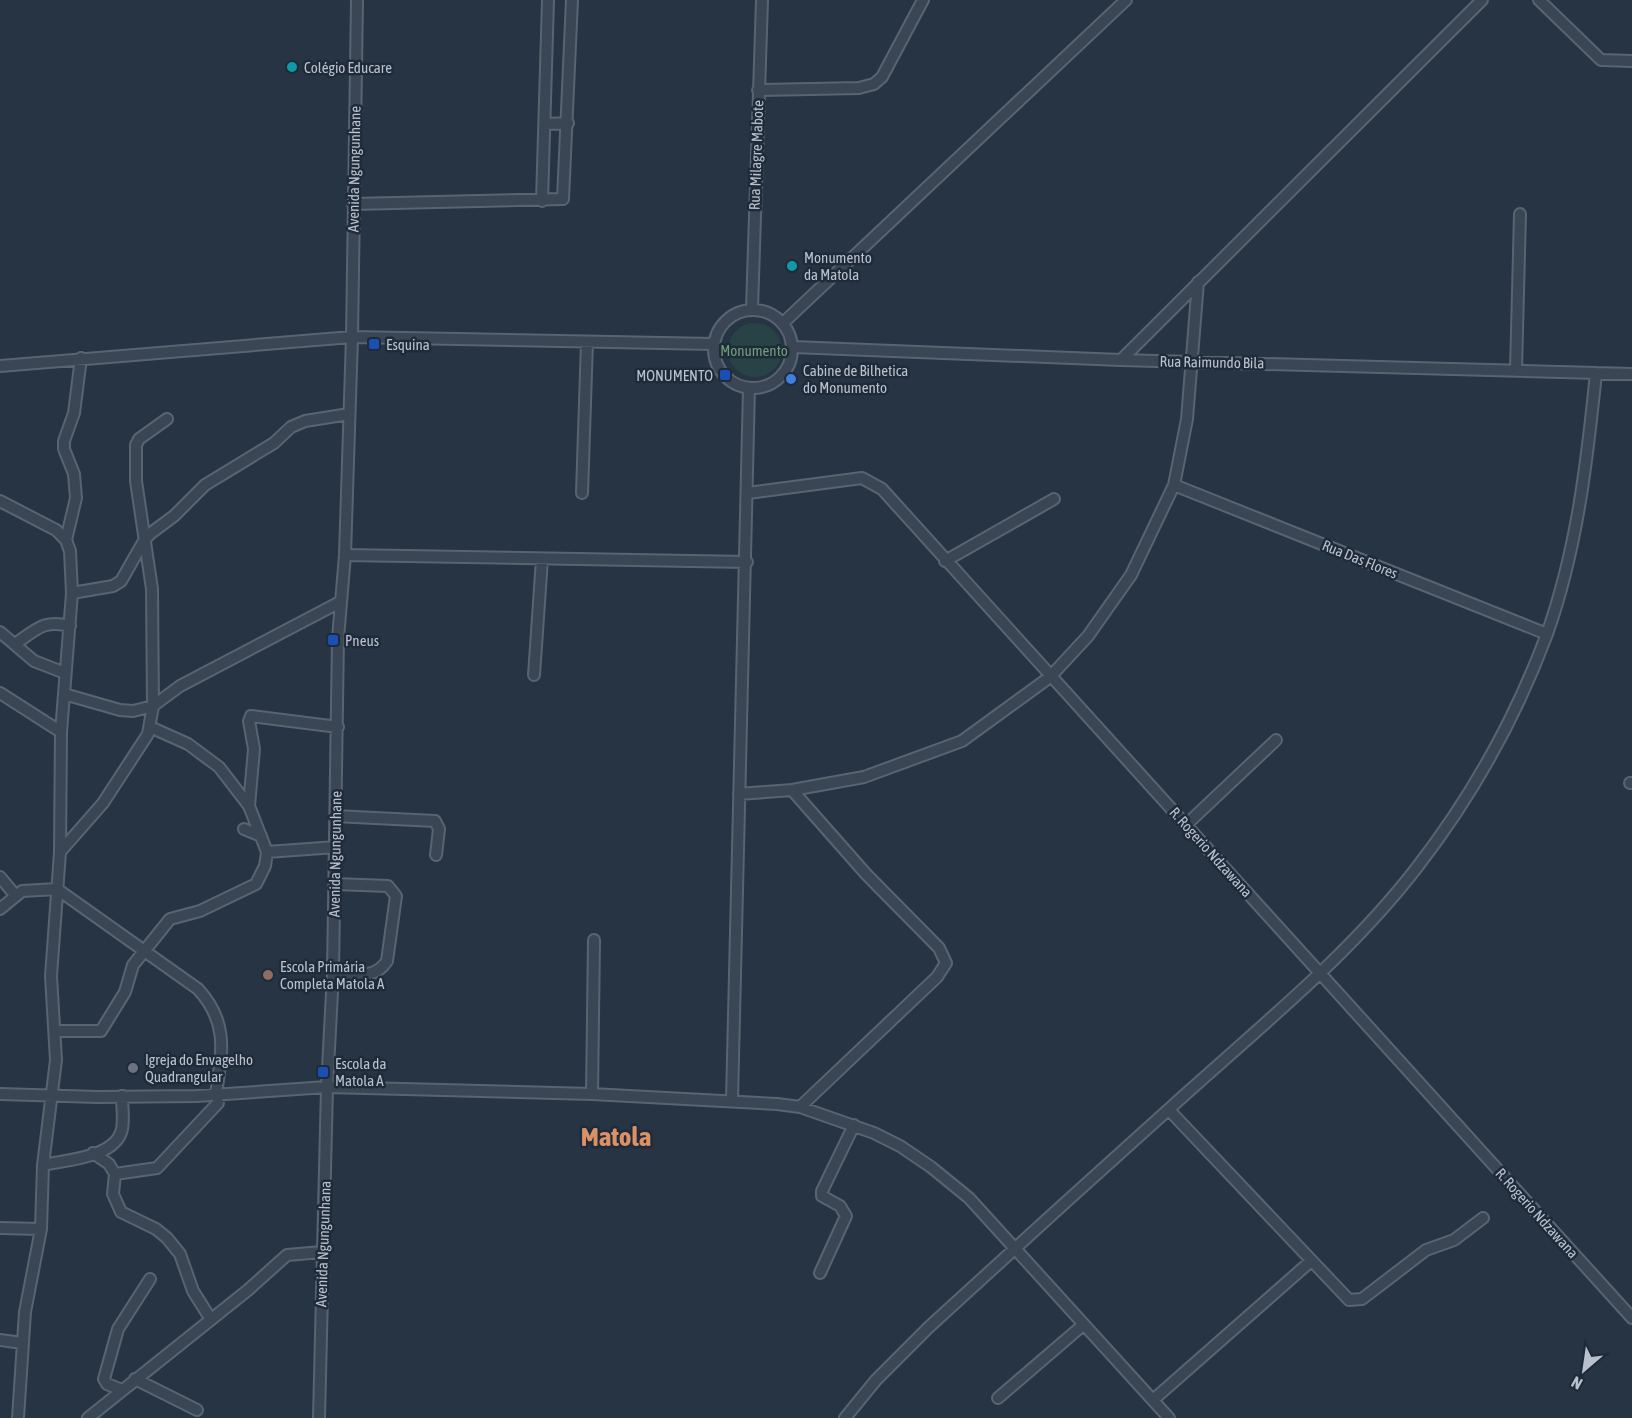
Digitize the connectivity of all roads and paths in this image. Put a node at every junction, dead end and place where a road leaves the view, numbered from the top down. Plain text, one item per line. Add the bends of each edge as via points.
1 (357, 0) edge
2 (548, 0) edge
3 (572, 0) edge
4 (762, 0) edge
5 (923, 0) edge
6 (1126, 0) edge
7 (1482, 0) edge
8 (1539, 0) edge
9 (1632, 61) edge
10 (758, 90) junction
11 (568, 123) junction
12 (545, 124) junction
13 (543, 201) junction
14 (353, 204) junction
15 (1520, 214) dead end
16 (1198, 282) junction
17 (752, 309) junction
18 (783, 322) junction
19 (352, 337) junction
20 (587, 342) junction
21 (714, 344) junction
22 (793, 347) junction
23 (81, 358) junction
24 (1122, 360) junction
25 (1193, 362) junction
26 (0, 366) edge
27 (1516, 370) junction
28 (1596, 373) junction
29 (1632, 374) edge
30 (749, 388) junction
31 (349, 414) junction
32 (167, 419) dead end
33 (1174, 485) junction
34 (582, 493) dead end
35 (748, 493) junction
36 (1054, 499) dead end
37 (0, 501) edge
38 (145, 539) junction
39 (66, 540) junction
40 (345, 555) junction
41 (542, 559) junction
42 (945, 561) junction
43 (747, 562) junction
44 (72, 593) junction
45 (340, 603) junction
46 (70, 626) junction
47 (0, 632) edge
48 (1546, 634) junction
49 (15, 645) junction
50 (65, 674) junction
51 (534, 675) dead end
52 (1050, 677) junction
53 (0, 693) edge
54 (64, 694) junction
55 (153, 706) junction
56 (150, 727) junction
57 (338, 727) junction
58 (61, 732) junction
59 (1276, 740) dead end
60 (792, 789) junction
61 (739, 794) junction
62 (249, 806) junction
63 (335, 816) junction
64 (1187, 824) junction
65 (244, 829) dead end
66 (261, 836) junction
67 (336, 848) junction
68 (60, 852) junction
69 (267, 852) junction
70 (436, 855) dead end
71 (0, 877) edge
72 (335, 884) junction
73 (57, 889) junction
74 (15, 895) junction
75 (0, 909) edge
76 (594, 940) dead end
77 (143, 951) junction
78 (1321, 972) junction
79 (333, 973) junction
80 (56, 1031) junction
81 (328, 1070) joint
82 (327, 1087) junction
83 (0, 1094) edge
84 (592, 1094) junction
85 (51, 1095) junction
86 (122, 1096) junction
87 (217, 1099) junction
88 (732, 1100) junction
89 (800, 1107) junction
90 (1169, 1110) junction
91 (854, 1125) junction
92 (93, 1153) junction
93 (43, 1165) junction
94 (115, 1174) junction
95 (1483, 1218) dead end
96 (0, 1228) edge
97 (41, 1228) junction
98 (1016, 1248) junction
99 (322, 1252) junction
100 (1311, 1261) junction
101 (820, 1273) dead end
102 (150, 1279) dead end
103 (210, 1318) junction
104 (1632, 1318) edge
105 (1083, 1325) junction
106 (0, 1340) edge
107 (22, 1343) junction
108 (135, 1379) junction
109 (122, 1390) junction
110 (998, 1398) dead end
111 (1153, 1401) junction
112 (197, 1410) dead end
113 (18, 1418) edge
114 (88, 1418) edge
115 (319, 1418) edge
116 (845, 1418) edge
117 (1169, 1418) edge

1 - 14 street, Avenida Ngungunhane
2 - 12 street
3 - 11 street
4 - 10 street, Rua Milagre Mabote
5 - 10 street via 882,77 874,84 859,88
6 - 18 street
7 - 16 street
8 - 9 street via 1601,60
10 - 17 street, Rua Milagre Mabote
11 - 12 street
11 - 13 street via 565,196 557,201
12 - 13 street
13 - 14 street
14 - 19 street, Avenida Ngungunhane
15 - 27 street
16 - 24 street
16 - 25 street
17 - 18 street
17 - 21 street via 731,316 717,333
18 - 22 street
19 - 20 street
19 - 23 street
19 - 31 street, Avenida Ngungunhane
20 - 21 street
20 - 34 street
21 - 30 street via 716,361 724,375
22 - 24 street, Rua Raimundo Bila
22 - 30 street via 780,377
23 - 26 street
23 - 39 street via 74,413 64,441 76,498
24 - 25 street, Rua Raimundo Bila
25 - 27 street, Rua Raimundo Bila
25 - 33 street
27 - 28 street, Rua Raimundo Bila
28 - 29 street, Rua Raimundo Bila
28 - 48 street via 1572,552
30 - 35 street
31 - 38 street via 298,423 274,443 205,485
31 - 40 street, Avenida Ngungunhane
32 - 38 street via 136,445 136,481
33 - 48 street, Rua Das Flores
33 - 52 street via 1115,601
35 - 42 street, R. Rogerio Ndzawana via 862,478 882,489
35 - 43 street
36 - 42 street
37 - 39 street via 56,530
38 - 44 street via 121,581
38 - 55 street via 152,589
39 - 44 street
40 - 41 street
40 - 45 street, Avenida Ngungunhane
41 - 43 street
41 - 51 street
42 - 52 street, R. Rogerio Ndzawana
43 - 61 street
44 - 46 street
45 - 55 street via 180,686
45 - 57 street, Avenida Ngungunhane
46 - 49 street via 46,624
46 - 50 street
47 - 49 street
48 - 78 street via 1501,736 1451,820 1388,901
49 - 50 street via 42,666
50 - 54 street
52 - 60 street via 962,741 936,753 864,777
52 - 64 street, R. Rogerio Ndzawana
53 - 58 street
54 - 55 street via 120,710
54 - 58 street
55 - 56 street
56 - 62 street via 204,754
56 - 68 street via 120,781
57 - 62 street via 251,716 254,764
57 - 63 street, Avenida Ngungunhane
58 - 68 street
59 - 64 street
60 - 61 street
60 - 89 street via 866,874 939,948 946,963 937,977
61 - 88 street
62 - 66 street
63 - 67 street, Avenida Ngungunhane
63 - 70 street via 435,821 439,829
64 - 78 street, R. Rogerio Ndzawana
65 - 66 street
66 - 69 street
67 - 69 street
67 - 72 street, Avenida Ngungunhane
68 - 73 street
69 - 77 street via 256,884 200,911 170,919
71 - 74 street
72 - 79 street, Avenida Ngungunhane
72 - 79 street via 388,886 396,896 387,961 382,968 370,975
73 - 74 street
73 - 77 street
73 - 80 street via 51,976
74 - 75 street
76 - 84 street
77 - 80 street via 130,969 125,992 101,1031
77 - 87 street via 198,989 214,1010 222,1042
78 - 90 street
78 - 104 street, R. Rogerio Ndzawana
79 - 81 street, Avenida Ngungunhane
80 - 85 street
81 - 82 street, Avenida Ngungunhana
82 - 84 street
82 - 87 street
82 - 99 street, Avenida Ngungunhana
83 - 85 street
84 - 88 street
85 - 86 street
85 - 93 street
86 - 87 street
86 - 92 street via 123,1129 119,1137 111,1146
87 - 94 street via 158,1168
88 - 89 street
89 - 91 street
90 - 98 street
90 - 100 street
91 - 98 street via 900,1146 931,1167 969,1198
91 - 101 street via 822,1191 822,1196 840,1206 846,1216
92 - 93 street
92 - 94 street via 109,1164
93 - 97 street
94 - 103 street via 114,1202 121,1212 156,1228 167,1238 180,1254 193,1291
95 - 100 street via 1454,1239 1426,1250 1362,1299 1343,1295
96 - 97 street
97 - 107 street
98 - 105 street
98 - 116 street via 883,1373
99 - 103 street via 287,1255
99 - 115 street, Avenida Ngungunhana
100 - 111 street
102 - 109 street via 118,1329 104,1379 106,1384
103 - 108 street
105 - 110 street
105 - 111 street
106 - 107 street
107 - 113 street
108 - 109 street
108 - 112 street
109 - 114 street
111 - 117 street

